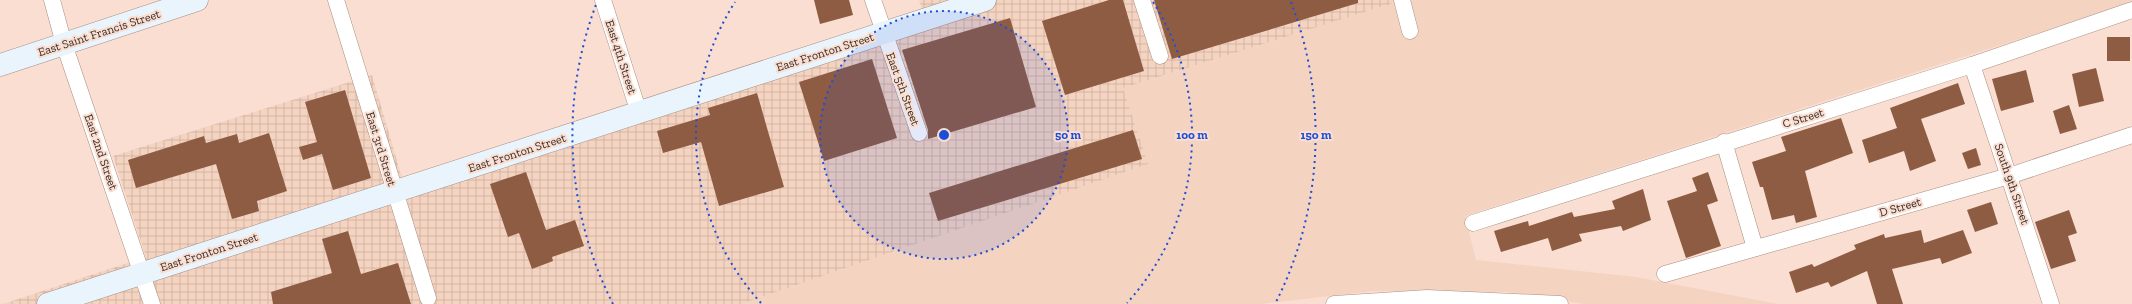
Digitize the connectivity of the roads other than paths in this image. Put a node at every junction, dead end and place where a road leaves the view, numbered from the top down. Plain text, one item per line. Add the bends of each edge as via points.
1 (52, 0) edge
2 (197, 0) edge
3 (336, 0) edge
4 (603, 0) edge
5 (873, 0) edge
6 (986, 0) edge
7 (1142, 0) edge
8 (1402, 0) edge
9 (2132, 10) edge
10 (1410, 31) dead end
11 (883, 33) junction
12 (64, 44) junction
13 (1160, 56) dead end
14 (0, 65) edge
15 (1972, 65) junction
16 (639, 113) junction
17 (919, 133) dead end
18 (2132, 135) edge
19 (1724, 142) junction
20 (2009, 176) junction
21 (394, 193) junction
22 (1473, 223) dead end
23 (1756, 248) junction
24 (142, 273) junction
25 (1665, 274) dead end
26 (428, 298) dead end
27 (48, 304) edge
28 (152, 304) edge
29 (1334, 304) edge
30 (1560, 304) edge
31 (2051, 304) edge

1 - 12 street, East 2nd Street
2 - 12 main road, East Saint Francis Street
3 - 21 street, East 3rd Street
4 - 16 street, East 4th Street
5 - 11 street, East 5th Street
6 - 11 main road, East Fronton Street
7 - 13 street
8 - 10 street
9 - 15 street, C Street
11 - 16 main road, East Fronton Street
11 - 17 street, East 5th Street
12 - 14 main road, East Saint Francis Street
12 - 24 street, East 2nd Street
15 - 19 street, C Street
15 - 20 street, South 9th Street
16 - 21 main road, East Fronton Street
18 - 20 street, D Street
19 - 22 street, C Street
19 - 23 street
20 - 23 street, D Street
20 - 31 street, South 9th Street
21 - 24 main road, East Fronton Street
21 - 26 street, East 3rd Street
23 - 25 street, D Street
24 - 27 main road, East Fronton Street
24 - 28 street, East 2nd Street
29 - 30 street via 1428,298

